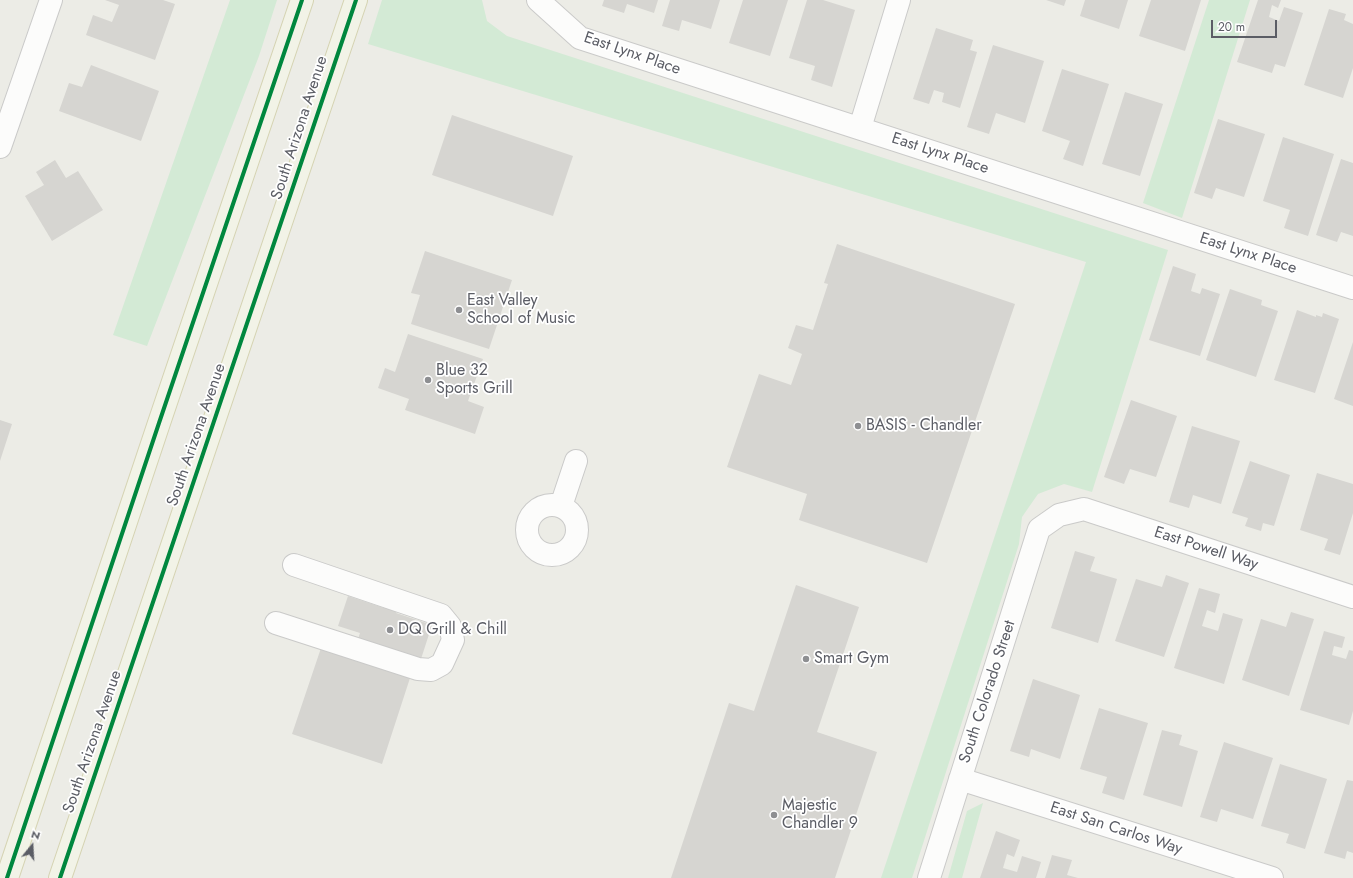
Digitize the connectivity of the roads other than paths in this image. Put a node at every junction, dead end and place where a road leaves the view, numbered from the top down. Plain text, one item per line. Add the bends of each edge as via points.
1 (51, 0) edge
2 (302, 0) edge
3 (356, 0) edge
4 (538, 0) edge
5 (899, 0) edge
6 (860, 128) junction
7 (0, 147) edge
8 (1353, 288) edge
9 (576, 461) dead end
10 (561, 506) dead end
11 (1059, 515) joint
12 (294, 566) dead end
13 (1353, 597) edge
14 (276, 623) dead end
15 (960, 779) junction
16 (7, 878) edge
17 (60, 878) edge
18 (929, 878) edge
19 (1272, 878) edge

1 - 7 street
2 - 16 main road
3 - 17 main road, South Arizona Avenue
4 - 6 street, East Lynx Place via 580,38
5 - 6 street
6 - 8 street, East Lynx Place
9 - 10 street
11 - 13 street, East Powell Way via 1084,509
11 - 15 street, South Colorado Street via 1039,529
12 - 14 street via 441,615 450,626 453,640 442,664 431,670 418,669
15 - 18 street, South Colorado Street
15 - 19 street, East San Carlos Way

